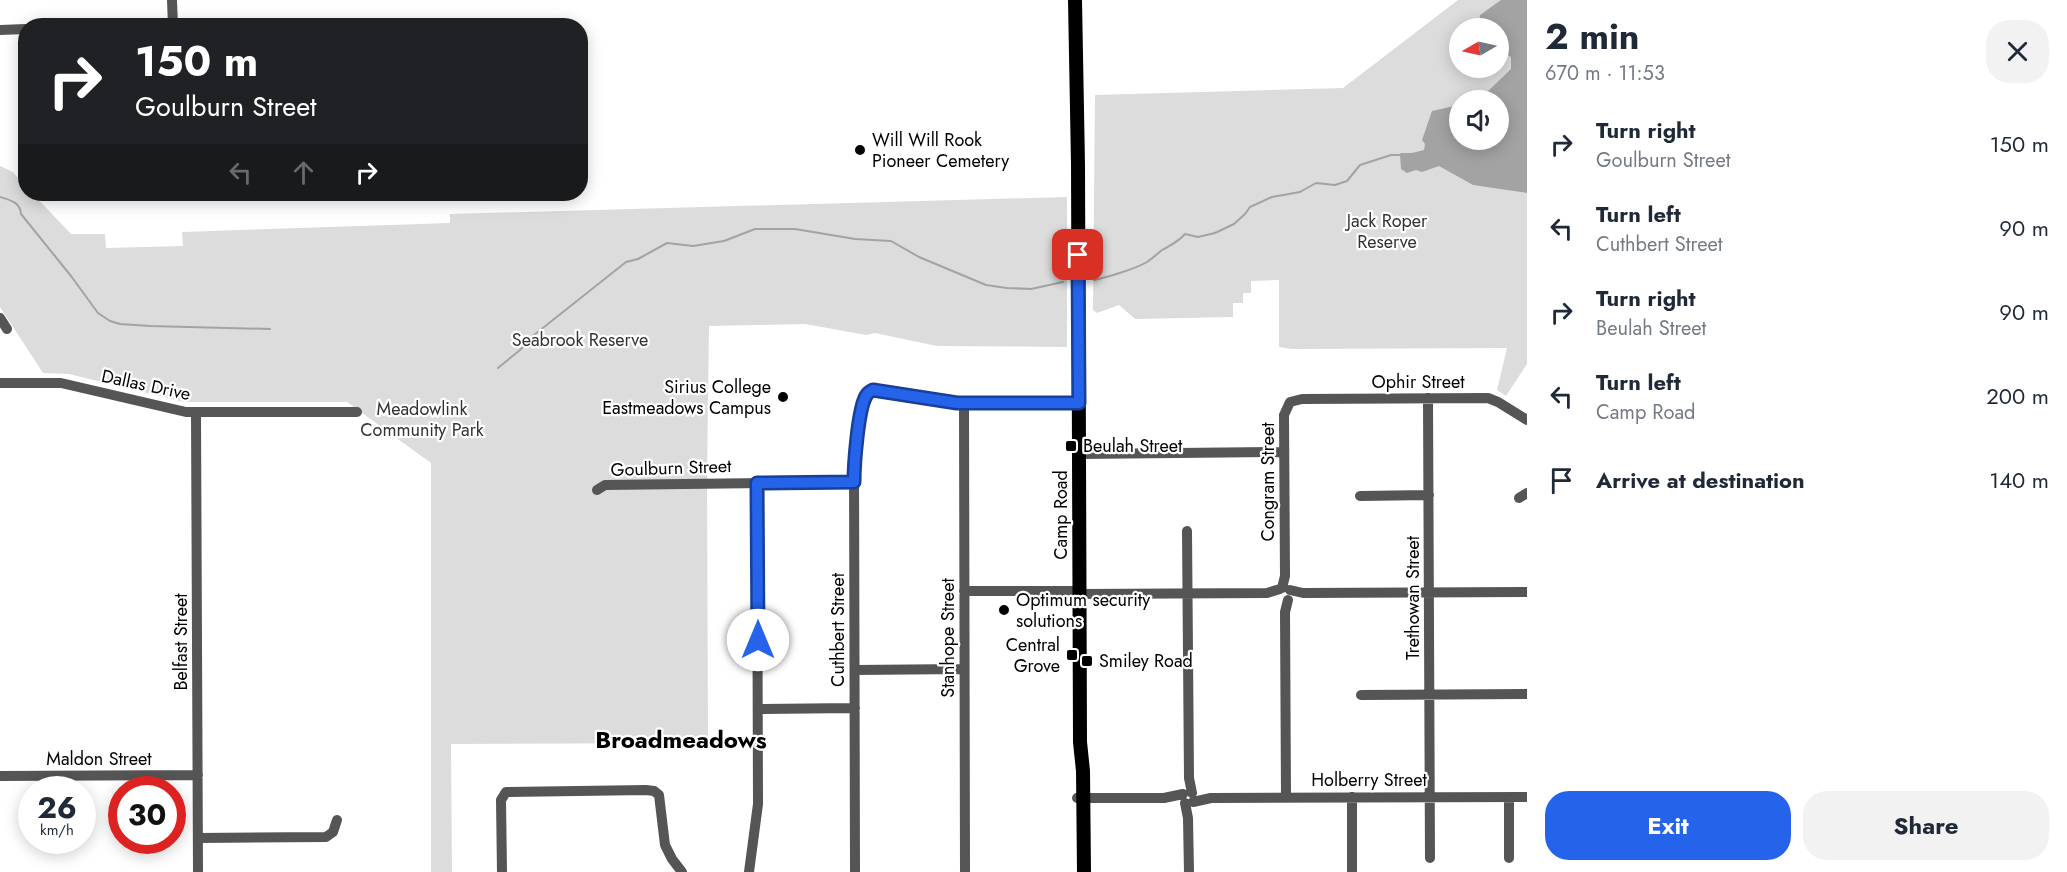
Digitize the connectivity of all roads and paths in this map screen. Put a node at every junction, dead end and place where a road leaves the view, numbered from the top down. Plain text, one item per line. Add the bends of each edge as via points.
1 (172, 0) edge
2 (1075, 0) edge
3 (173, 18) edge
4 (18, 29) edge
5 (0, 30) edge
6 (0, 383) edge
7 (1428, 398) junction
8 (1302, 399) joint
9 (964, 403) junction
10 (1079, 403) junction
11 (357, 412) dead end
12 (196, 413) junction
13 (1527, 420) edge
14 (1284, 452) junction
15 (1079, 453) junction
16 (854, 482) junction
17 (757, 483) junction
18 (597, 490) dead end
19 (1429, 495) junction
20 (1360, 496) dead end
21 (1187, 531) dead end
22 (964, 591) junction
23 (1080, 592) junction
24 (1527, 592) edge
25 (1188, 593) junction
26 (1429, 593) junction
27 (1285, 594) junction
28 (964, 669) junction
29 (855, 670) junction
30 (1527, 694) edge
31 (1361, 695) dead end
32 (1430, 695) junction
33 (855, 708) junction
34 (758, 709) junction
35 (198, 775) junction
36 (0, 776) edge
37 (1509, 796) junction
38 (1527, 796) edge
39 (1286, 797) junction
40 (1352, 797) junction
41 (1430, 797) junction
42 (1080, 798) junction
43 (1188, 798) junction
44 (337, 820) dead end
45 (198, 838) junction
46 (1430, 858) dead end
47 (1509, 858) dead end
48 (198, 872) edge
49 (502, 872) edge
50 (682, 872) edge
51 (749, 872) edge
52 (855, 872) edge
53 (965, 872) edge
54 (1078, 872) edge
55 (1084, 872) edge
56 (1189, 872) edge
57 (1352, 872) edge

1 - 3 street
2 - 10 main road, Camp Road via 1074,334
4 - 5 street
6 - 12 street, Dallas Drive via 61,384
7 - 8 street, Ophir Street
7 - 13 street, Ophir Street via 1493,399
7 - 19 street, Trethowan Street
8 - 14 street, Congram Street via 1290,402 1284,411
9 - 10 street
9 - 16 street, Cuthbert Street via 878,390 869,392 863,402
9 - 22 street, Stanhope Street
10 - 15 main road, Camp Road
11 - 12 street, Dallas Drive
12 - 35 street, Belfast Street
14 - 15 street
14 - 27 street, Congram Street
15 - 23 main road, Camp Road
16 - 17 street, Goulburn Street
16 - 29 street, Cuthbert Street
17 - 18 street, Goulburn Street via 604,485
17 - 34 street
19 - 20 street
19 - 26 street, Trethowan Street
21 - 25 street
22 - 23 street
22 - 28 street, Stanhope Street
23 - 25 street
23 - 42 main road, Camp Road
24 - 26 street
25 - 27 street
25 - 43 street
26 - 27 street
26 - 32 street, Trethowan Street
27 - 39 street
28 - 29 street
28 - 53 street, Stanhope Street
29 - 33 street, Cuthbert Street
30 - 32 street
31 - 32 street
32 - 41 street, Trethowan Street
33 - 34 street
33 - 52 street, Cuthbert Street
34 - 51 street via 758,804
35 - 36 street, Maldon Street
35 - 45 street, Belfast Street
37 - 38 street, Holberry Street
37 - 41 street, Holberry Street
37 - 47 street
39 - 40 street, Holberry Street
39 - 43 street, Holberry Street
40 - 41 street, Holberry Street
40 - 57 street
41 - 46 street, Trethowan Street
42 - 43 street, Holberry Street
42 - 54 main road, Camp Road
42 - 55 main road, Camp Road
43 - 56 street
44 - 45 street via 333,832 326,837
45 - 48 street, Belfast Street
49 - 50 street via 501,800 506,792 622,790 651,790 658,795 665,844

